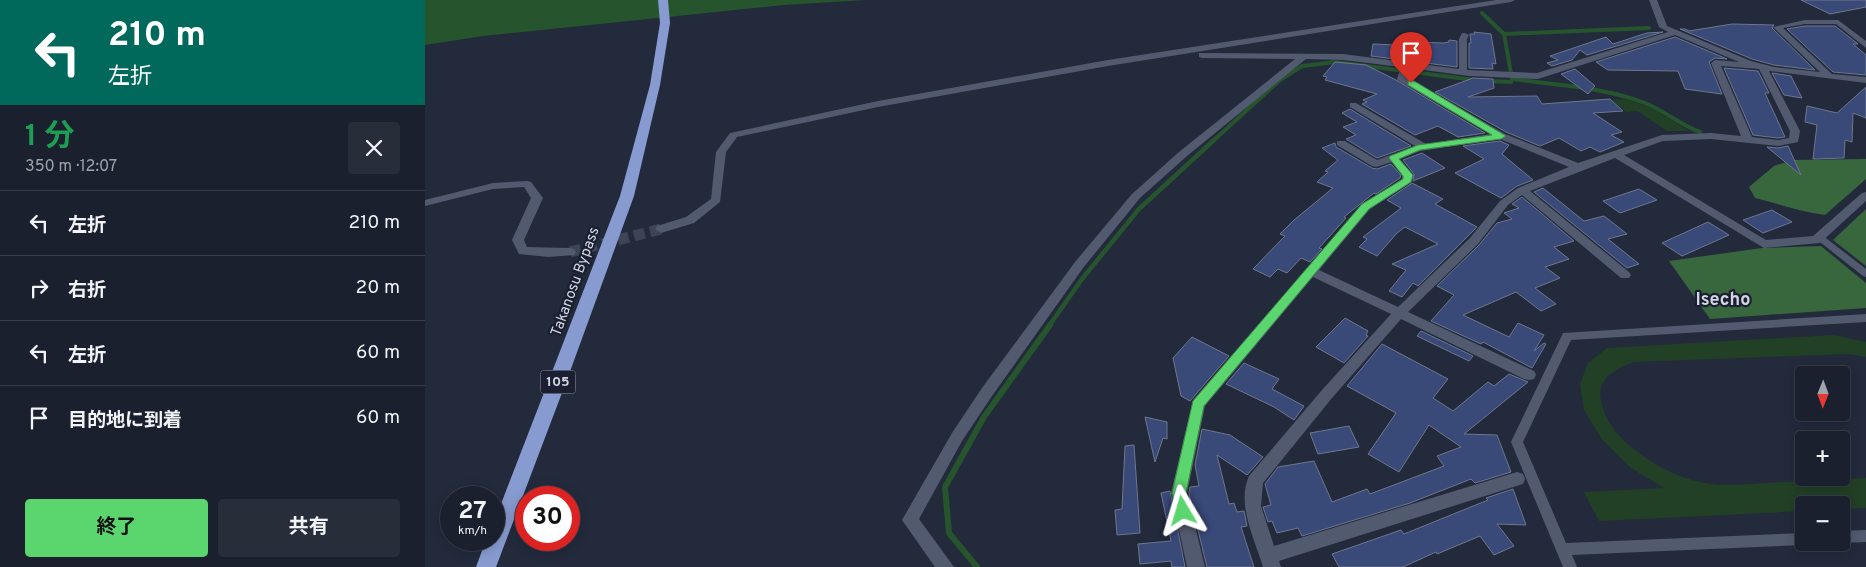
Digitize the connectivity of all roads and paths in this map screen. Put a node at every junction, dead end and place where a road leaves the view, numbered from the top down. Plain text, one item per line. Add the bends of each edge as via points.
1 (663, 0) edge
2 (1511, 0) edge
3 (1653, 0) edge
4 (1674, 33) junction
5 (1465, 35) dead end
6 (1866, 46) edge
7 (1171, 54) junction
8 (1303, 57) junction
9 (1762, 67) junction
10 (1404, 69) junction
11 (1463, 72) junction
12 (1829, 76) junction
13 (1866, 80) edge
14 (1353, 105) dead end
15 (1501, 136) junction
16 (1748, 140) junction
17 (1341, 143) dead end
18 (1424, 147) junction
19 (1616, 154) junction
20 (1394, 158) junction
21 (1578, 167) junction
22 (1522, 190) junction
23 (1866, 195) edge
24 (425, 203) edge
25 (661, 229) tunnel mouth
26 (1819, 237) junction
27 (570, 252) tunnel mouth
28 (1312, 271) junction
29 (1866, 274) edge
30 (1625, 275) dead end
31 (1400, 312) junction
32 (1866, 318) edge
33 (1529, 375) dead end
34 (1517, 479) dead end
35 (1866, 536) edge
36 (1850, 537) edge
37 (1795, 539) edge
38 (1562, 549) junction
39 (1271, 562) edge
40 (485, 567) edge
41 (945, 567) edge
42 (1195, 567) edge
43 (1570, 567) edge

1 - 40 highway, Takanosu Bypass / 105 via 665,23 655,85 627,196
2 - 7 street
3 - 4 street via 1663,26
4 - 9 street
4 - 11 street via 1538,76
5 - 11 street
6 - 12 street via 1838,22 1805,22 1777,27
7 - 8 street
7 - 25 street via 878,104 734,135 721,152 716,200 690,220
8 - 10 street via 1343,57
8 - 41 street via 1136,196 1079,264 987,392 957,437 910,520
9 - 12 street
9 - 16 street via 1795,131 1794,140 1778,143
9 - 16 street via 1715,63
10 - 11 street
10 - 15 street via 1402,79
12 - 13 street
14 - 18 street
15 - 18 street
15 - 21 street
16 - 19 street via 1711,136 1662,138
17 - 20 street via 1376,164
18 - 20 street
19 - 21 street
19 - 26 street via 1764,244 1816,240
20 - 28 street via 1408,175 1407,180 1365,207
21 - 22 street
22 - 30 street
22 - 31 street via 1504,203 1474,241
23 - 26 street
24 - 27 street via 493,186 527,184 537,198 518,240 523,251
26 - 29 lane
28 - 31 street
28 - 42 street via 1198,404 1179,493
31 - 33 street
31 - 39 street via 1255,481 1253,506
32 - 38 lane via 1567,336 1517,442
34 - 39 street
35 - 36 lane
37 - 38 lane
38 - 43 lane

